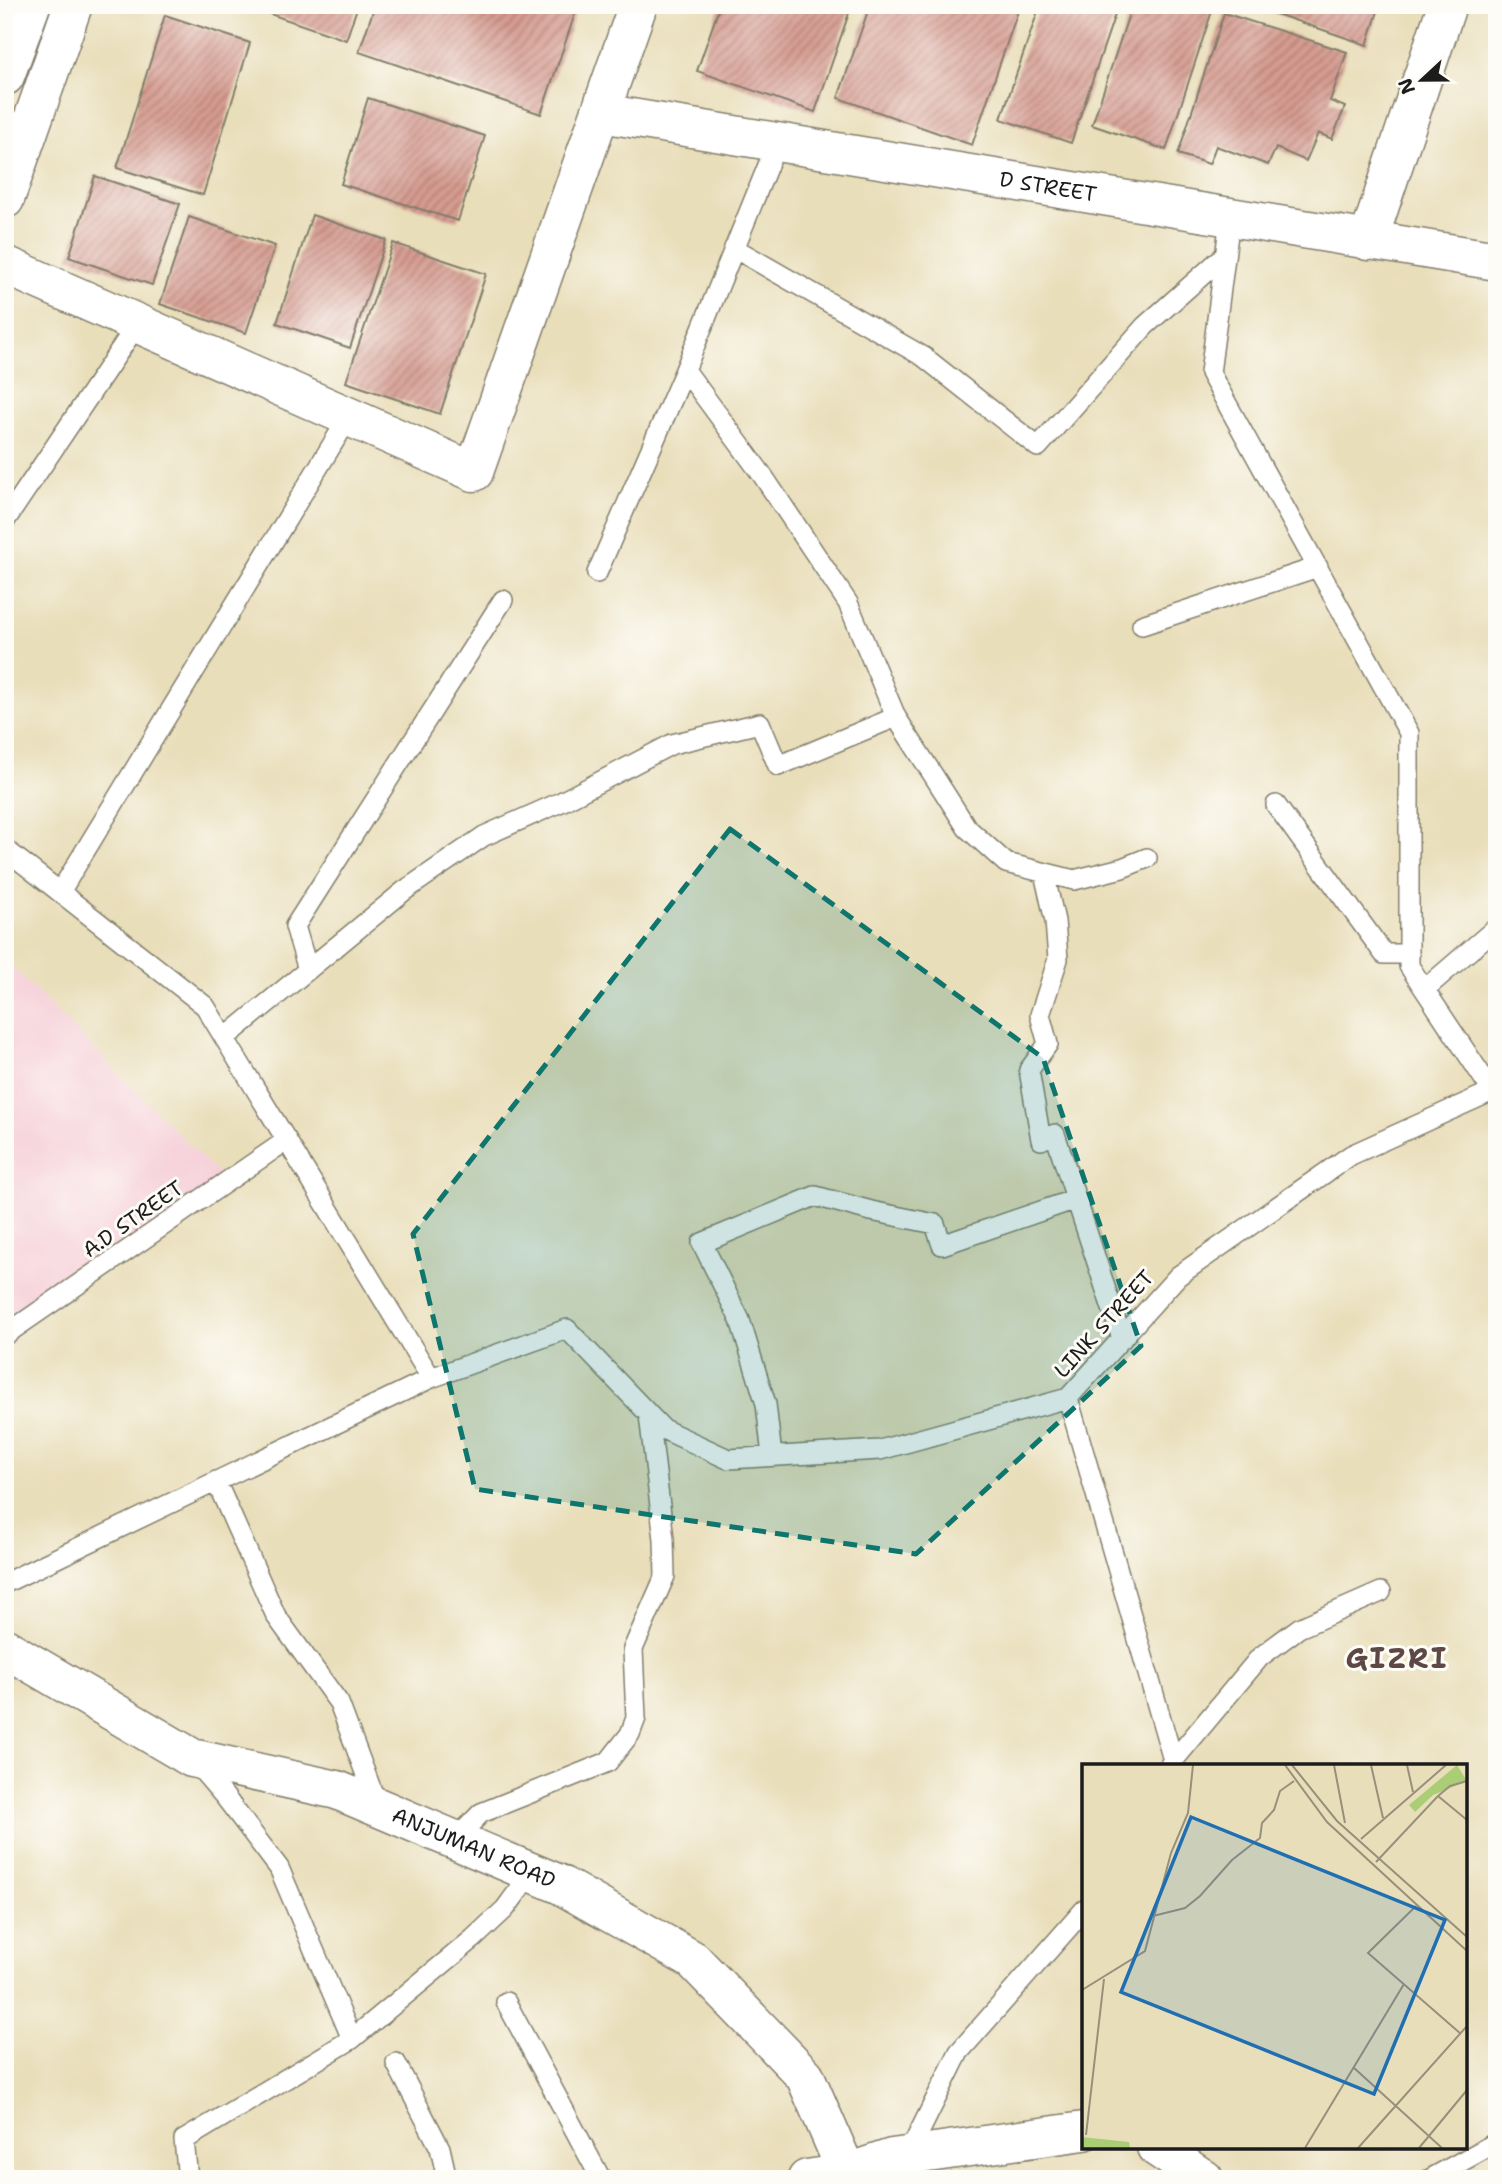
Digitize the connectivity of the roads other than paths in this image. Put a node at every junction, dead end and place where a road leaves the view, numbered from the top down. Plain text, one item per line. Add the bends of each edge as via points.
1 (31, 5) edge
2 (73, 5) edge
3 (638, 5) edge
4 (1447, 5) edge
5 (5, 76) edge
6 (601, 113) junction
7 (776, 143) junction
8 (5, 199) edge
9 (1228, 237) junction
10 (1367, 241) junction
11 (734, 248) junction
12 (1497, 261) edge
13 (5, 265) edge
14 (138, 323) junction
15 (685, 370) junction
16 (349, 417) junction
17 (5, 521) edge
18 (1318, 567) junction
19 (597, 573) dead end
20 (503, 600) dead end
21 (1142, 625) dead end
22 (896, 717) junction
23 (1276, 805) dead end
24 (5, 849) edge
25 (1147, 858) dead end
26 (1044, 873) junction
27 (60, 892) junction
28 (1497, 927) edge
29 (1408, 954) junction
30 (307, 970) junction
31 (1425, 989) junction
32 (225, 1038) junction
33 (1494, 1090) edge
34 (287, 1140) junction
35 (1076, 1199) junction
36 (5, 1335) edge
37 (1122, 1339) junction
38 (431, 1378) junction
39 (1068, 1398) junction
40 (649, 1415) junction
41 (772, 1456) junction
42 (216, 1481) junction
43 (5, 1583) edge
44 (1381, 1592) dead end
45 (5, 1648) edge
46 (192, 1758) junction
47 (1171, 1763) edge
48 (379, 1808) junction
49 (455, 1840) junction
50 (532, 1872) junction
51 (1082, 1912) edge
52 (506, 2002) dead end
53 (352, 2039) junction
54 (396, 2063) dead end
55 (1082, 2131) edge
56 (1497, 2142) edge
57 (1159, 2149) edge
58 (908, 2155) junction
59 (848, 2176) edge
60 (188, 2179) edge
61 (447, 2179) edge
62 (601, 2179) edge
63 (807, 2179) edge
64 (1204, 2179) edge
65 (1430, 2179) edge

1 - 5 street
2 - 8 street
3 - 6 street
4 - 10 street
6 - 7 street, D STREET
6 - 16 street via 474,472
7 - 9 street, D STREET
7 - 11 lane
9 - 10 street, D STREET
9 - 11 lane via 1038,447 924,357
9 - 18 lane via 1210,373
10 - 12 street, D STREET
11 - 15 lane
13 - 14 street
14 - 16 street
14 - 17 lane
15 - 19 lane
15 - 22 lane via 764,476 848,603
16 - 27 lane
18 - 21 lane
18 - 29 lane via 1409,733
20 - 30 lane via 295,926
22 - 26 lane via 967,828 1006,863
22 - 30 lane via 778,766 760,723 672,744 484,836 404,891
23 - 29 lane via 1384,954
24 - 27 lane
25 - 26 lane via 1074,880
26 - 35 lane via 1058,959 1040,1015 1048,1044 1029,1070 1041,1140 1055,1134
27 - 32 lane via 205,1006
28 - 31 lane
29 - 31 lane via 1409,966
30 - 32 lane
31 - 33 lane
32 - 34 lane
33 - 37 lane, LINK STREET via 1351,1155 1178,1276
34 - 36 lane, A.D STREET
34 - 38 lane
35 - 37 lane
35 - 41 lane via 942,1245 935,1224 815,1196 702,1243 740,1320 766,1404
37 - 39 lane, LINK STREET
38 - 40 lane via 567,1329
38 - 42 lane
39 - 41 lane via 880,1450
39 - 47 lane, LINK STREET
40 - 41 lane via 663,1429 728,1459
40 - 49 lane via 665,1576 633,1648 636,1718 630,1734 608,1762 481,1813
42 - 43 lane
42 - 48 lane via 276,1616 339,1703
44 - 47 lane via 1299,1628 1260,1657
45 - 46 street, ANJUMAN ROAD
46 - 48 street, ANJUMAN ROAD via 337,1790
46 - 53 lane via 279,1868
48 - 49 street, ANJUMAN ROAD
49 - 50 street, ANJUMAN ROAD
50 - 53 lane via 505,1909 473,1939
50 - 59 street, ANJUMAN ROAD via 694,1960 804,2076
51 - 58 lane via 959,2052
52 - 62 lane
53 - 60 lane via 184,2140
54 - 61 lane via 440,2148
55 - 58 street
56 - 65 lane
57 - 64 street
58 - 59 street
59 - 63 street

